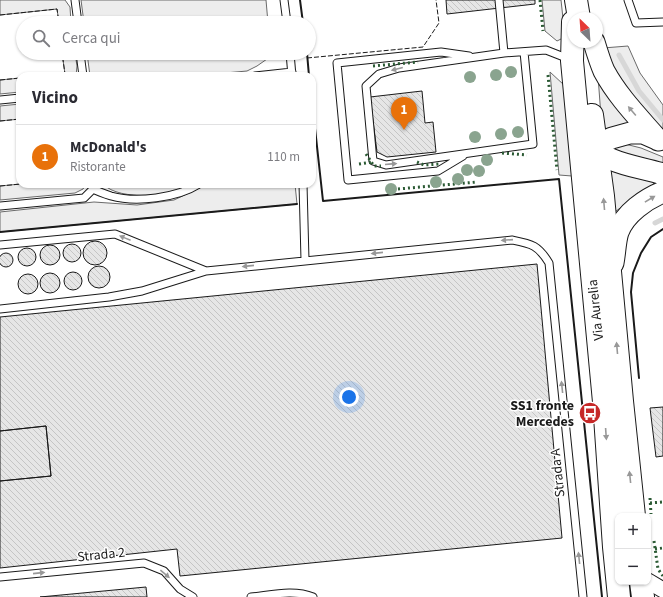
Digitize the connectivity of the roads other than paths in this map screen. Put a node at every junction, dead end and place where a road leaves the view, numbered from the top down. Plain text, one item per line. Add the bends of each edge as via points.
1 (76, 0) edge
2 (284, 0) edge
3 (499, 0) edge
4 (576, 0) edge
5 (628, 0) edge
6 (574, 12) edge
7 (578, 12) edge
8 (582, 12) edge
9 (77, 16) edge
10 (286, 16) edge
11 (663, 22) edge
12 (596, 48) edge
13 (578, 51) edge
14 (524, 52) junction
15 (504, 53) junction
16 (478, 57) junction
17 (81, 60) edge
18 (291, 60) edge
19 (82, 72) edge
20 (292, 72) edge
21 (16, 98) edge
22 (0, 100) edge
23 (578, 118) junction
24 (661, 141) edge
25 (597, 150) junction
26 (466, 154) junction
27 (663, 174) edge
28 (583, 175) junction
29 (92, 188) edge
30 (95, 188) edge
31 (194, 188) edge
32 (303, 188) edge
33 (663, 192) edge
34 (0, 206) edge
35 (0, 245) edge
36 (305, 260) junction
37 (206, 271) junction
38 (611, 280) junction
39 (0, 309) edge
40 (634, 513) edge
41 (0, 577) edge
42 (651, 583) edge
43 (641, 585) edge
44 (663, 590) edge
45 (193, 597) edge
46 (251, 597) edge
47 (313, 597) edge
48 (583, 597) edge
49 (619, 597) edge
50 (643, 597) edge

1 - 9 lane
2 - 10 lane
3 - 15 lane
4 - 6 main road
4 - 7 main road
4 - 8 street
5 - 11 lane via 636,23
24 -> 12 street via 616,89 604,71
13 - 14 lane
13 - 23 main road, Via Aurelia
13 - 25 main road, Via Aurelia
14 - 15 lane
14 - 26 lane via 533,144
15 - 16 lane
16 -> 26 lane via 399,68 379,74 366,86 373,161 386,165
16 - 26 lane via 441,52 337,63 348,180 438,171
17 - 19 lane
18 - 20 lane
21 - 22 lane
23 - 25 street via 591,146
23 - 28 main road, Via Aurelia
24 - 25 street via 643,133 630,133 603,142
25 - 27 street via 607,158
25 - 28 street
38 -> 25 main road, Via Aurelia
28 -> 49 main road, Via Aurelia
29 - 34 lane via 84,198
30 - 31 lane via 111,196 140,198 176,194
32 - 36 lane
38 -> 33 street via 618,231 626,218
37 -> 35 lane via 115,234
36 -> 37 lane
48 -> 36 lane, Strada A via 549,263 542,252 530,243 512,240
37 - 39 lane via 142,291
40 -> 38 main road, Via Aurelia
41 -> 45 lane, Strada 2 via 144,563 164,571 180,589
42 - 44 street
43 - 50 main road
46 - 47 lane via 290,593

